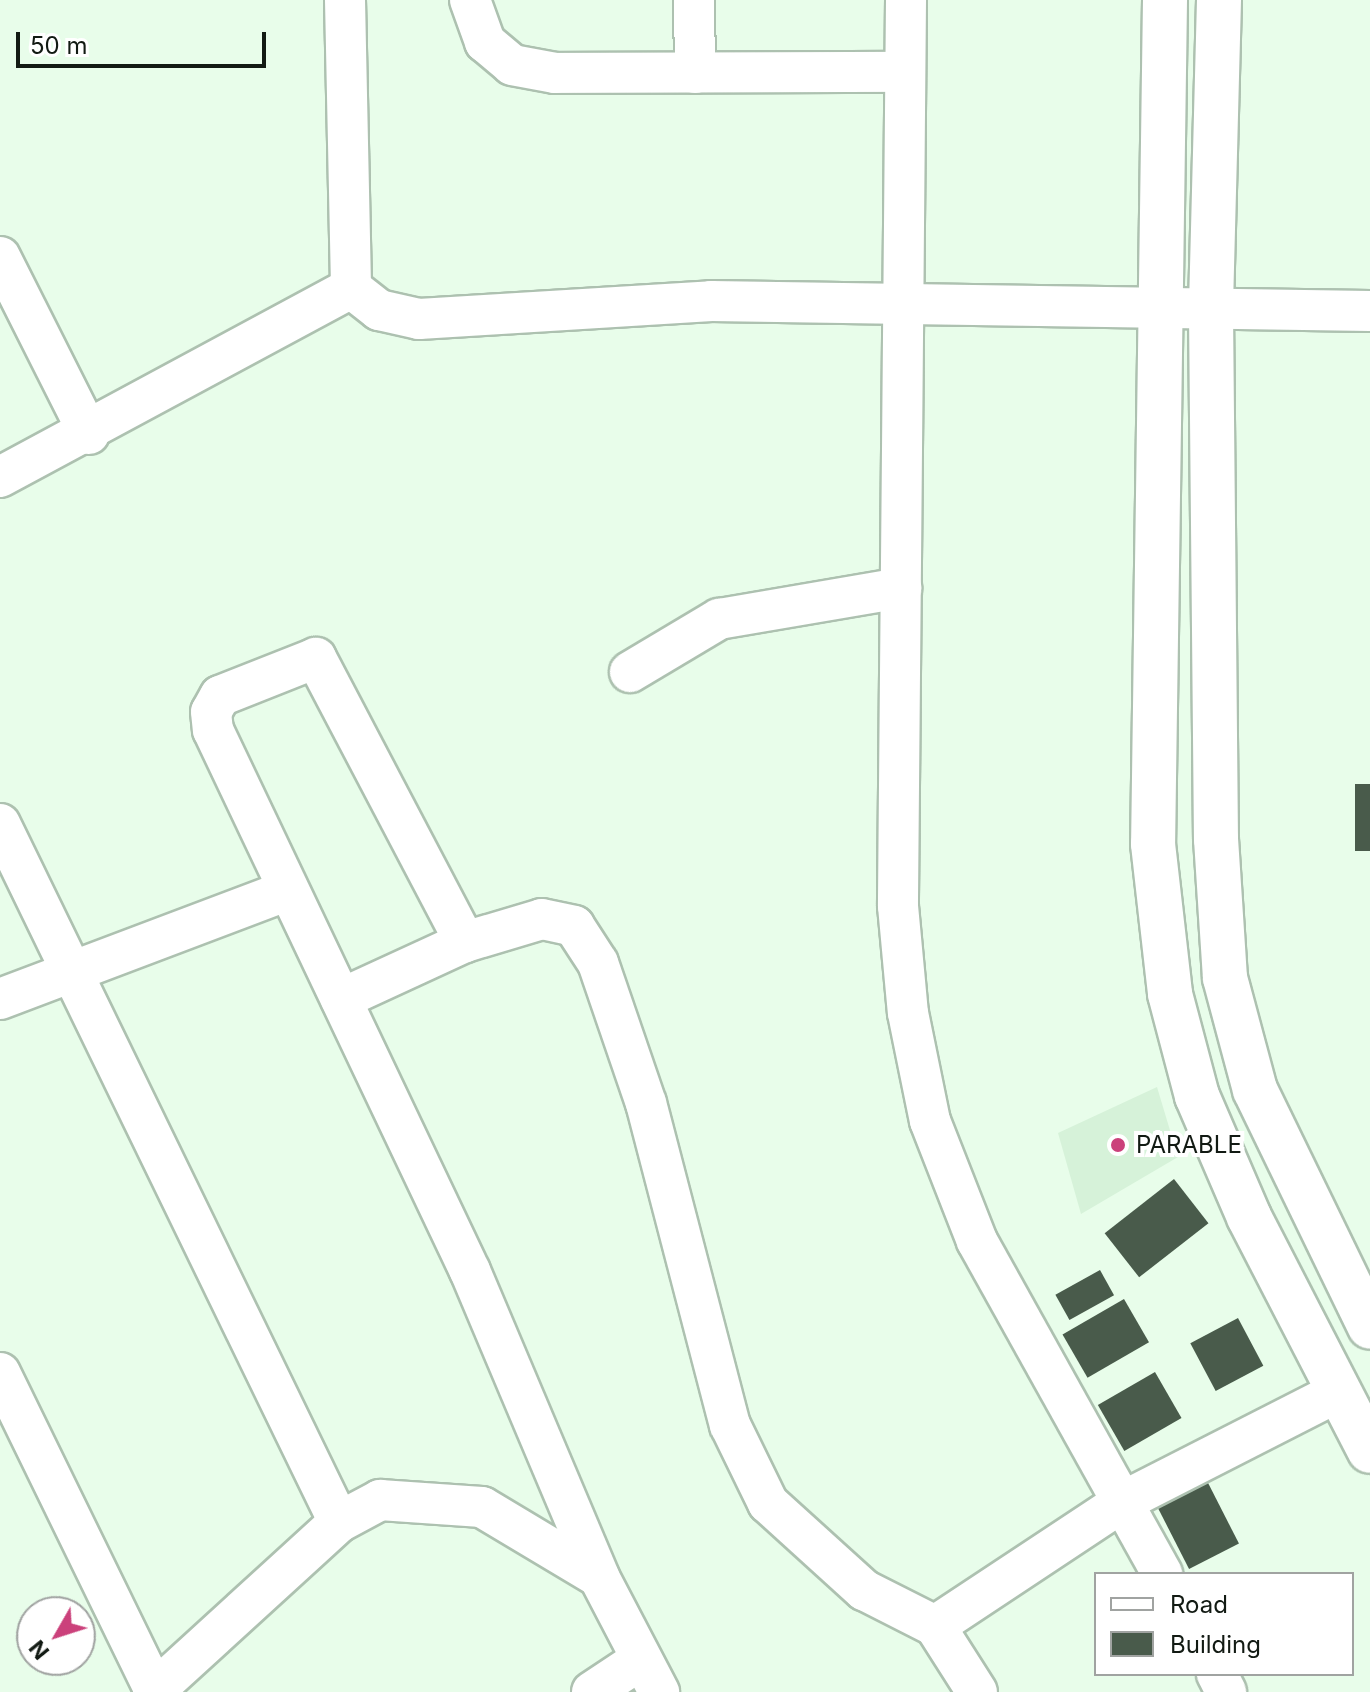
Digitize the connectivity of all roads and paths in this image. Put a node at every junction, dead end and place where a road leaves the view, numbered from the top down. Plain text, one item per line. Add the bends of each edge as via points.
1 (345, 0) edge
2 (470, 0) edge
3 (694, 0) edge
4 (906, 0) edge
5 (1165, 0) edge
6 (1219, 0) edge
7 (905, 72) junction
8 (695, 73) junction
9 (0, 257) edge
10 (351, 288) junction
11 (901, 307) junction
12 (1160, 311) junction
13 (1211, 311) junction
14 (1370, 311) edge
15 (89, 434) junction
16 (0, 477) edge
17 (901, 588) junction
18 (630, 672) dead end
19 (0, 824) edge
20 (288, 890) junction
21 (465, 942) junction
22 (72, 970) junction
23 (0, 999) edge
24 (341, 999) junction
25 (1370, 1327) edge
26 (0, 1373) edge
27 (1338, 1392) junction
28 (1370, 1451) edge
29 (1122, 1502) junction
30 (339, 1522) junction
31 (1161, 1572) edge
32 (599, 1577) junction
33 (935, 1626) junction
34 (649, 1676) edge
35 (154, 1691) edge
36 (592, 1692) edge
37 (977, 1692) edge

1 - 10 street
2 - 8 street via 485,42 512,65 555,73
3 - 8 street
4 - 7 street
5 - 12 street
6 - 13 street
7 - 8 street
7 - 11 street
9 - 15 street
10 - 11 street via 379,310 419,319 711,301
10 - 15 street
11 - 12 street
11 - 17 street
12 - 13 street
12 - 27 street via 1153,844 1170,994 1197,1096
13 - 14 street
13 - 25 street via 1216,839 1225,978 1255,1090
15 - 16 street
17 - 18 street via 719,619
17 - 29 street via 898,906 908,1013 930,1121 977,1241
19 - 22 street
20 - 21 street via 211,712 237,686 316,658
20 - 22 street
20 - 24 street
21 - 24 street
21 - 33 street via 542,919 574,926 598,963 632,1061 730,1425 768,1503 864,1590
22 - 23 street
22 - 30 street
24 - 32 street via 470,1271
26 - 35 street
27 - 28 street
27 - 29 street
29 - 31 street
29 - 33 street
30 - 32 street via 380,1500 482,1507
30 - 35 street
32 - 34 street
33 - 37 street
34 - 36 street

